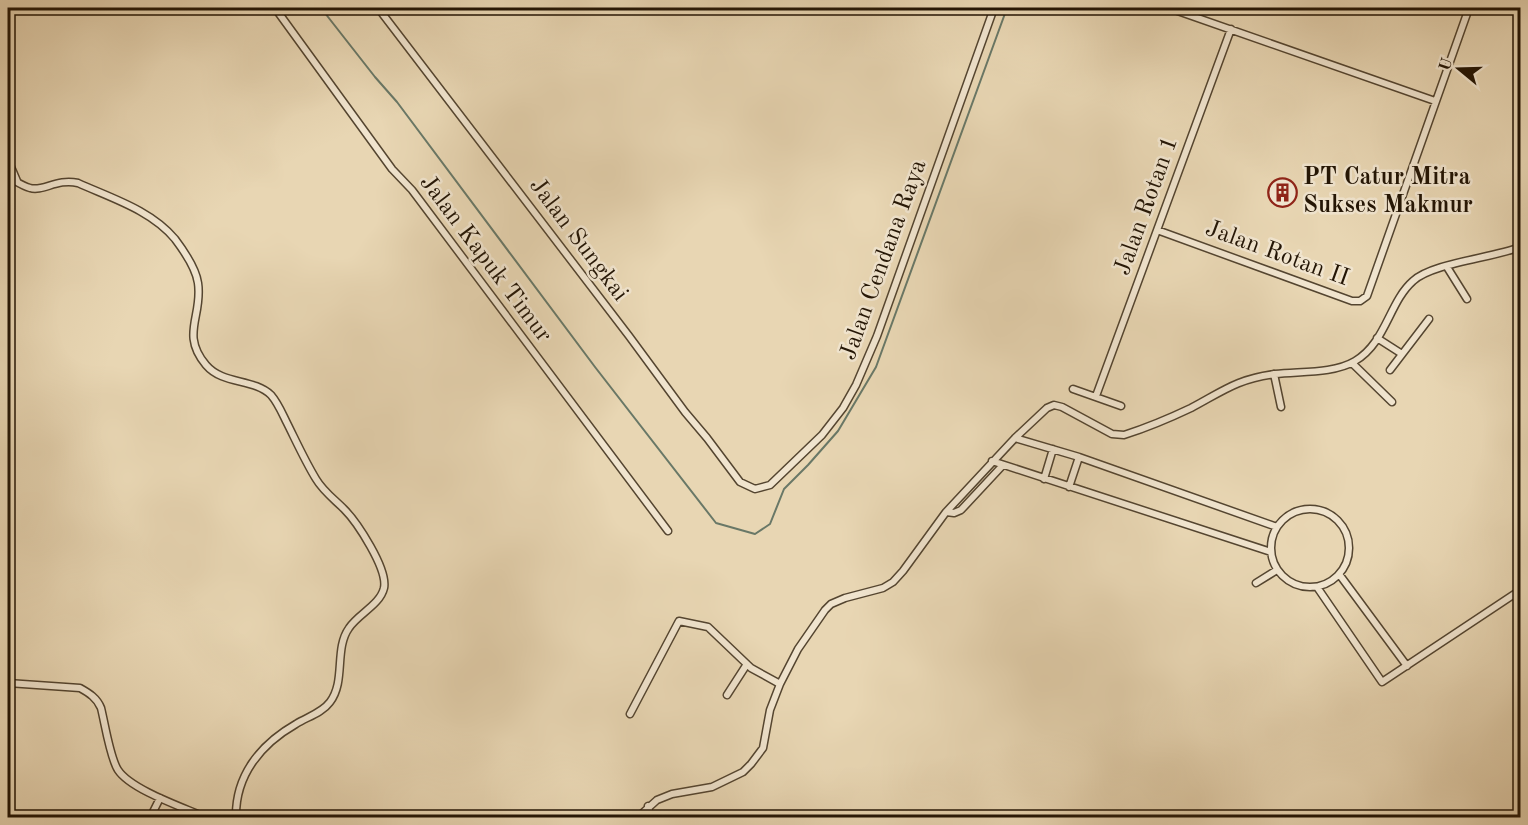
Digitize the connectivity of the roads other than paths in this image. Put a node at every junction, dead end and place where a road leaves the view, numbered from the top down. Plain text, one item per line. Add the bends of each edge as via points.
1 (275, 8) edge
2 (378, 8) edge
3 (994, 8) edge
4 (1170, 8) edge
5 (1469, 8) edge
6 (1231, 29) junction
7 (1436, 101) junction
8 (8, 160) edge
9 (8, 177) edge
10 (17, 181) junction
11 (1157, 230) junction
12 (1521, 247) edge
13 (1448, 267) junction
14 (1467, 299) dead end
15 (1429, 319) dead end
16 (1377, 338) junction
17 (1402, 354) junction
18 (1352, 363) junction
19 (1390, 370) dead end
20 (1274, 374) junction
21 (1074, 389) dead end
22 (1096, 396) junction
23 (1392, 402) dead end
24 (1121, 406) dead end
25 (1281, 407) dead end
26 (1015, 438) junction
27 (1053, 449) junction
28 (1079, 457) junction
29 (992, 461) junction
30 (1003, 465) junction
31 (1044, 479) junction
32 (1069, 487) junction
33 (755, 489) joint
34 (946, 512) junction
35 (1277, 526) junction
36 (668, 531) dead end
37 (1271, 552) junction
38 (1277, 570) junction
39 (1339, 574) junction
40 (1256, 583) dead end
41 (1317, 587) junction
42 (1516, 593) dead end
43 (747, 664) junction
44 (1407, 666) junction
45 (8, 683) edge
46 (780, 684) junction
47 (727, 695) dead end
48 (630, 714) dead end
49 (160, 798) junction
50 (648, 807) junction
51 (150, 818) edge
52 (207, 818) edge
53 (236, 818) edge
54 (637, 818) edge
55 (651, 818) edge

1 - 36 street, Jalan Kapuk Timur via 392,169 412,190
2 - 33 street, Jalan Sungkai via 684,412 740,482
3 - 33 street, Jalan Cendana Raya via 870,356 856,385 829,426 797,461 770,485
4 - 6 street
5 - 7 street, Jalan Rotan II
6 - 7 street
6 - 11 street, Jalan Rotan 1
7 - 11 street, Jalan Rotan II via 1367,296 1360,301
8 - 10 street
9 - 10 street
10 - 53 street via 33,188 66,180 78,183 145,215 166,230 198,279 193,339 201,357 218,374 259,388 272,397 315,478 361,531 383,572 382,593 346,633 334,696 327,706 272,740 253,759 238,795
11 - 22 street, Jalan Rotan 1
12 - 13 street
13 - 14 street
13 - 16 street via 1422,274 1411,282
15 - 17 street
16 - 17 street
16 - 18 street
17 - 19 street
18 - 20 street
18 - 23 street
20 - 25 street
20 - 26 street via 1230,385 1190,408 1124,435 1112,434 1054,405 1038,414
21 - 22 street
22 - 24 street
26 - 27 street
26 - 29 street
27 - 28 street
27 - 31 street
28 - 32 street
28 - 35 street
29 - 30 street
29 - 34 street
30 - 31 street
30 - 34 street via 961,510
31 - 32 street
32 - 37 street
34 - 46 street via 893,582 831,604 798,649
35 - 37 street
35 - 39 street via 1291,513 1303,509 1316,508 1334,516 1343,525 1349,544 1346,563
37 - 38 street
38 - 40 street
38 - 41 street via 1298,585
39 - 41 street
39 - 44 street
41 - 44 street via 1380,681
42 - 44 street
43 - 46 street
43 - 47 street
43 - 48 street via 708,627 679,621
45 - 49 street via 80,688 87,692 101,708 118,770 129,782
46 - 50 street via 763,748 743,772 712,787 664,796
49 - 51 street
49 - 52 street
50 - 54 street
50 - 55 street

